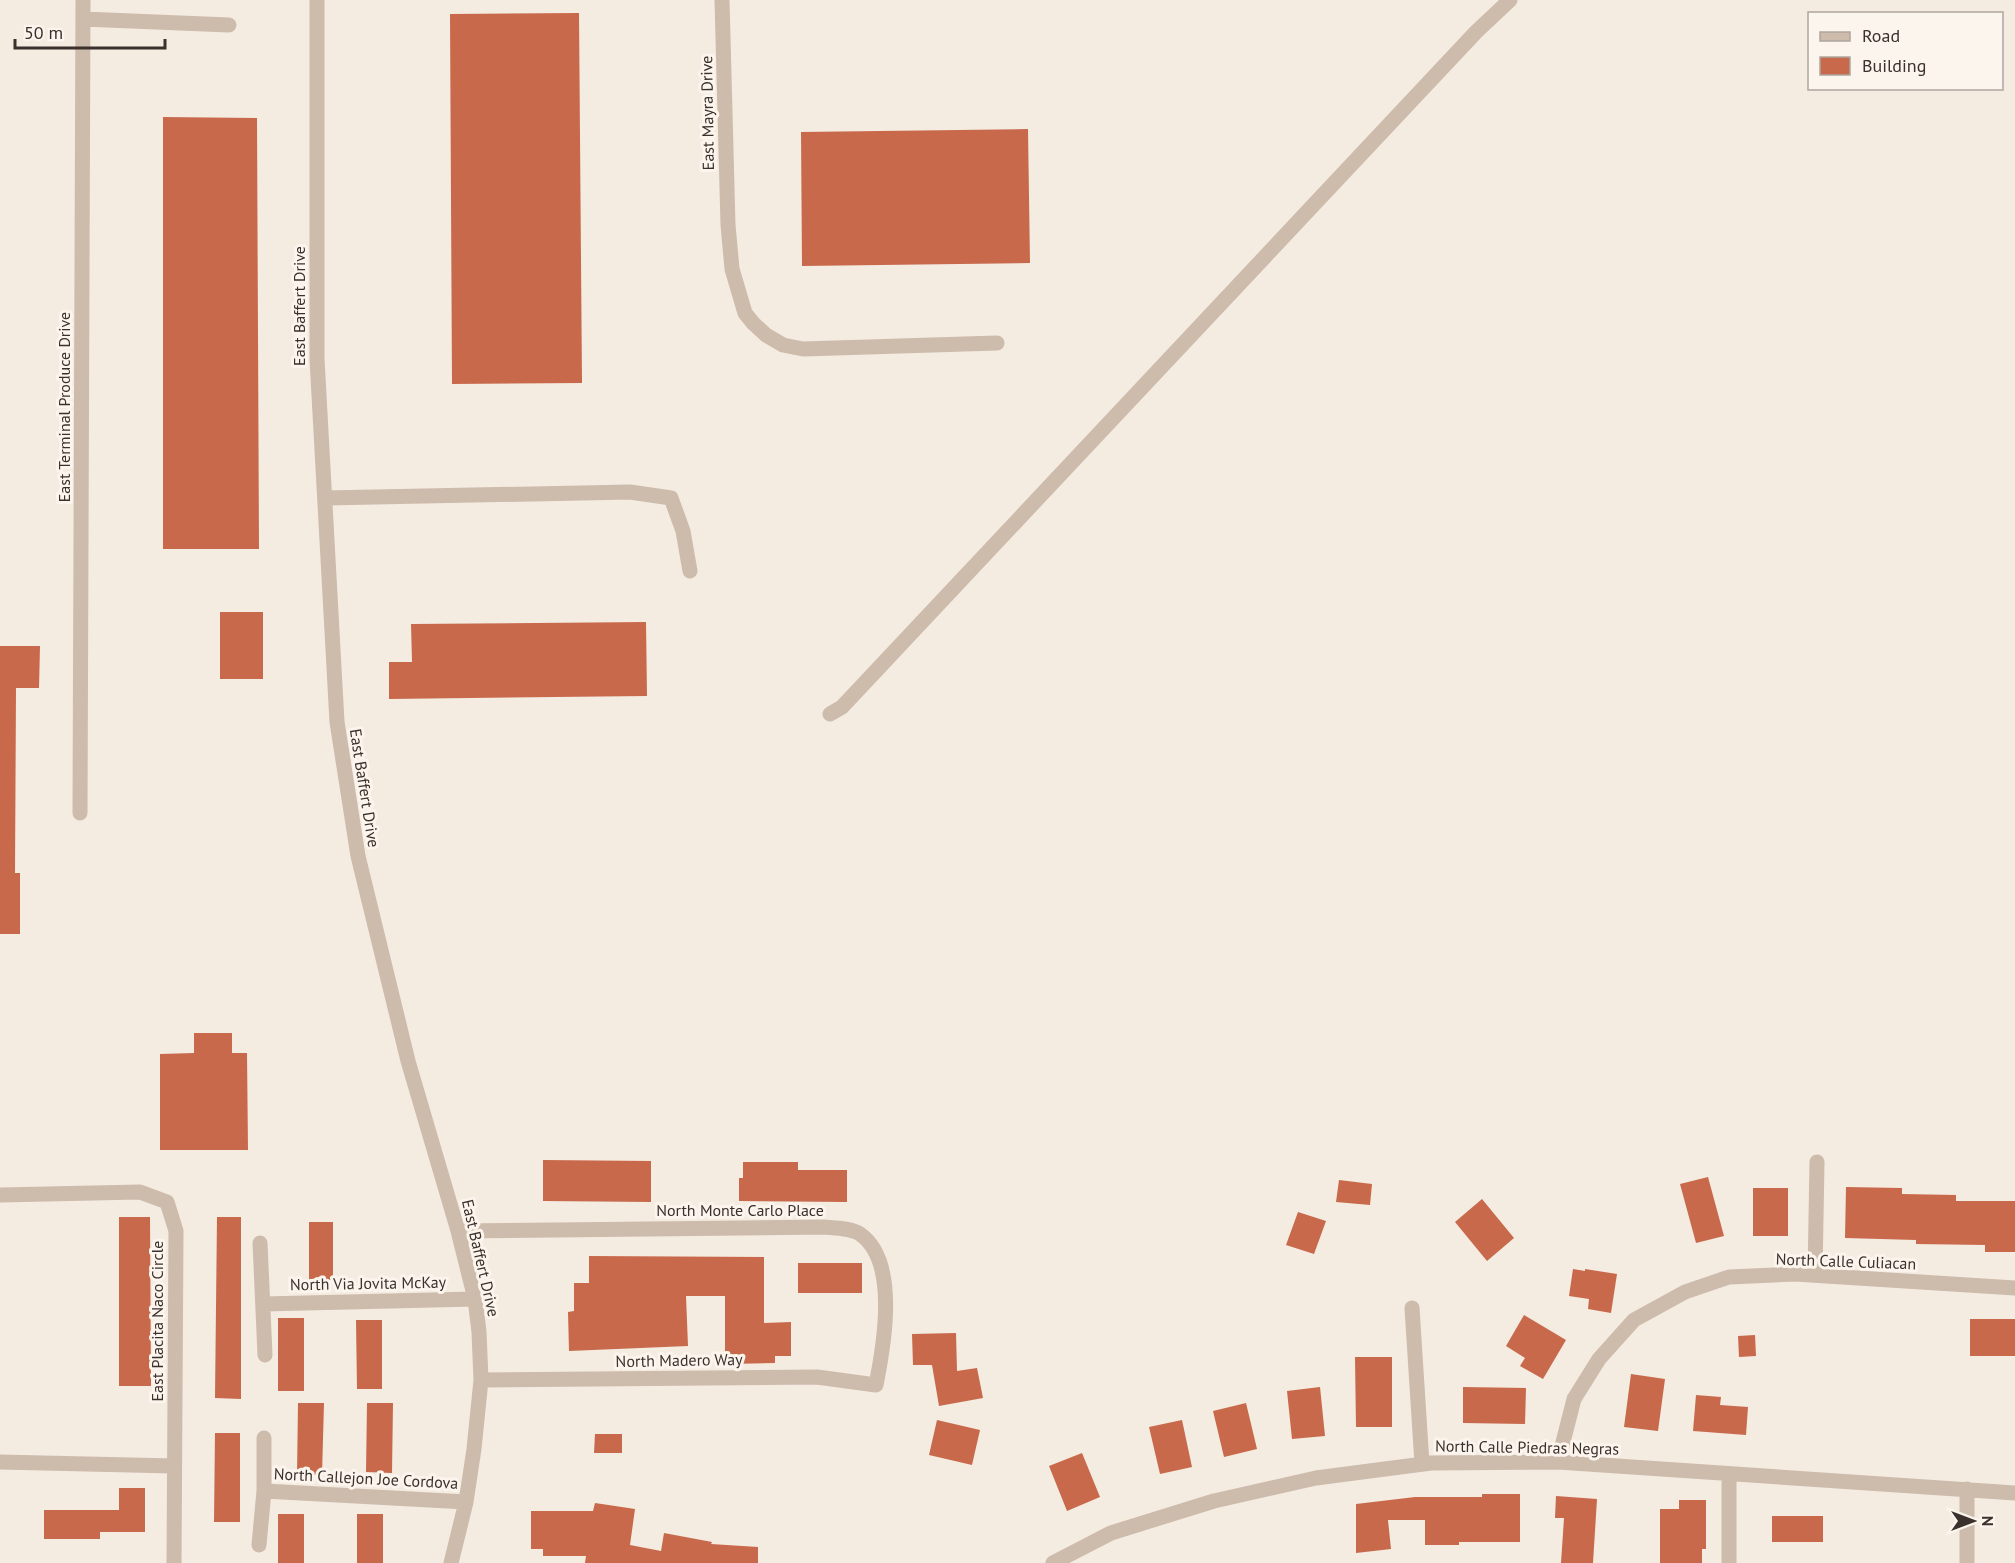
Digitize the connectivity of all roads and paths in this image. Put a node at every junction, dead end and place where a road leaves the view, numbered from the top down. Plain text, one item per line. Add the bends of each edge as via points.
1 (83, 0) edge
2 (317, 0) edge
3 (722, 0) edge
4 (1510, 0) edge
5 (83, 19) junction
6 (229, 24) dead end
7 (998, 343) dead end
8 (325, 498) junction
9 (690, 571) dead end
10 (830, 714) dead end
11 (80, 813) dead end
12 (1817, 1162) dead end
13 (0, 1195) edge
14 (458, 1231) junction
15 (260, 1243) dead end
16 (1815, 1275) junction
17 (2015, 1288) edge
18 (474, 1299) junction
19 (263, 1304) junction
20 (1412, 1308) dead end
21 (265, 1355) dead end
22 (481, 1380) junction
23 (876, 1385) joint
24 (264, 1438) dead end
25 (0, 1462) edge
26 (1558, 1462) junction
27 (1422, 1464) junction
28 (174, 1466) junction
29 (1729, 1474) junction
30 (1967, 1489) junction
31 (264, 1491) junction
32 (2015, 1493) edge
33 (466, 1502) junction
34 (259, 1545) dead end
35 (454, 1562) edge
36 (174, 1563) edge
37 (1053, 1563) edge
38 (1729, 1563) edge
39 (1967, 1563) edge

1 - 5 street, East Terminal Produce Drive
2 - 8 street, East Baffert Drive via 317,359
3 - 7 street, East Mayra Drive via 732,269 745,313 753,323 783,345 803,349
4 - 10 street via 842,706
5 - 6 street
5 - 11 street, East Terminal Produce Drive
8 - 9 street via 630,492 671,498 683,531
8 - 14 street, East Baffert Drive via 337,722 358,856 408,1061
12 - 16 street
13 - 28 street, East Placita Naco Circle via 140,1191 167,1202 176,1231
14 - 18 street, East Baffert Drive
14 - 23 street, North Monte Carlo Place via 824,1227 858,1233 873,1245 885,1285 884,1348
15 - 19 street
16 - 17 street, North Calle Culiacan
16 - 26 street, North Calle Culiacan via 1729,1277 1685,1292 1634,1320 1599,1359 1574,1399
18 - 19 street, North Via Jovita McKay
18 - 22 street, East Baffert Drive
19 - 21 street
20 - 27 street
22 - 23 street, North Madero Way via 817,1377
22 - 33 street, East Baffert Drive
24 - 31 street
25 - 28 street
26 - 27 street, North Calle Piedras Negras
26 - 29 street, North Calle Piedras Negras
27 - 37 street, North Calle Piedras Negras via 1316,1478 1214,1501 1111,1533
28 - 36 street, East Placita Naco Circle
29 - 30 street, North Calle Piedras Negras
29 - 38 street
30 - 32 street, North Calle Piedras Negras
30 - 39 street
31 - 33 street, North Callejon Joe Cordova
31 - 34 street
33 - 35 street, East Baffert Drive

